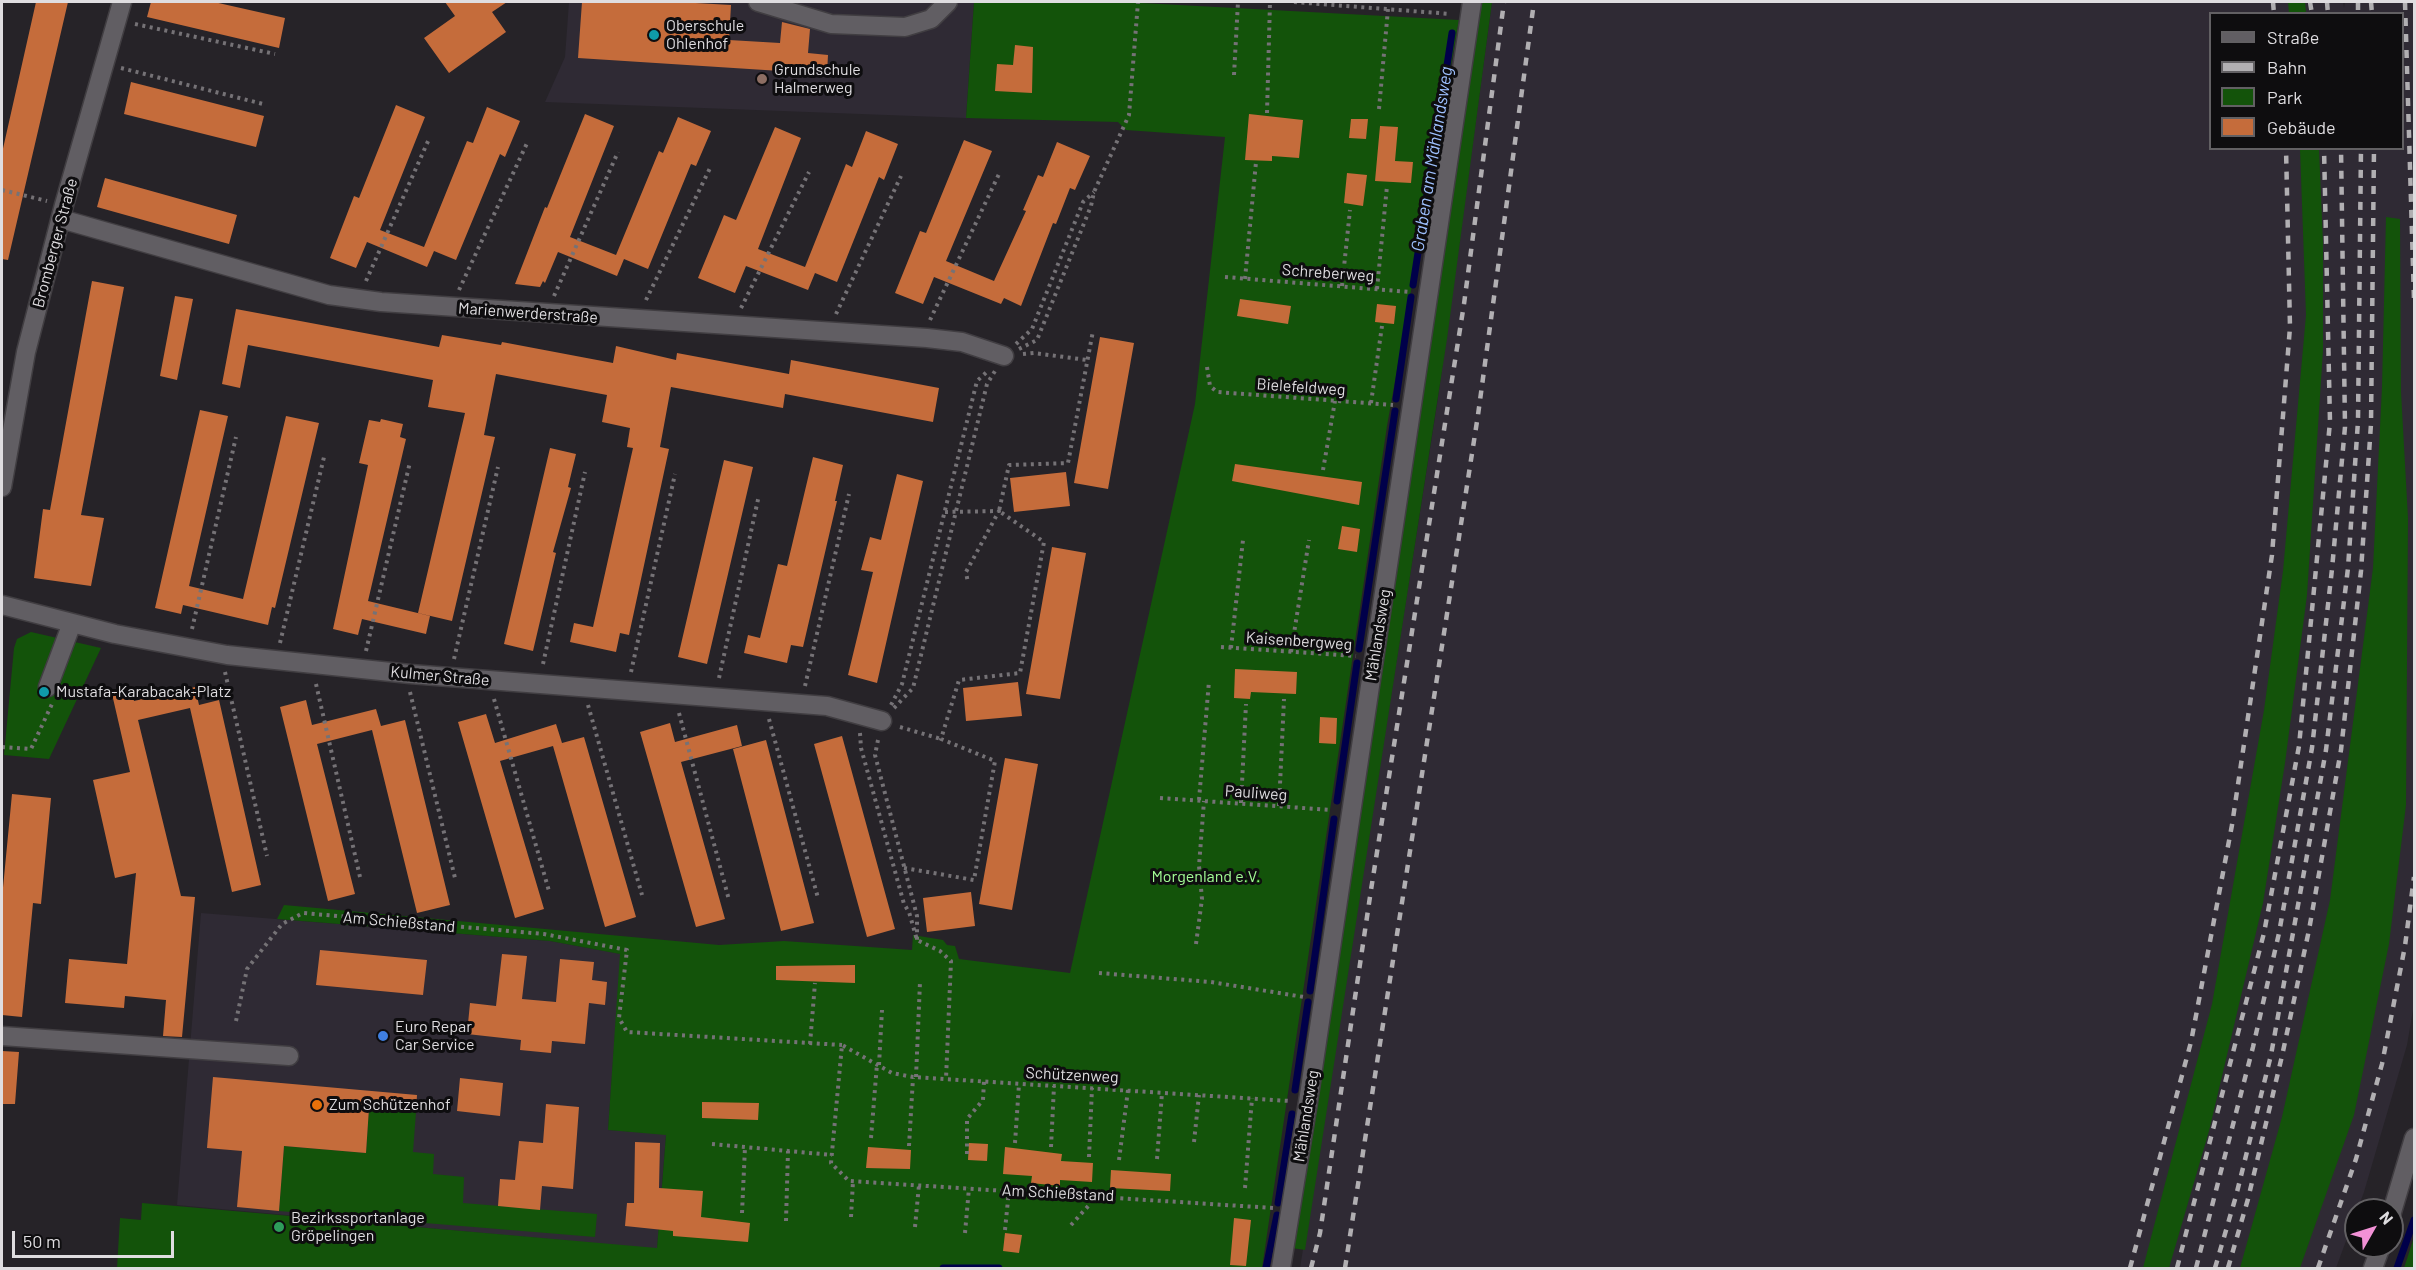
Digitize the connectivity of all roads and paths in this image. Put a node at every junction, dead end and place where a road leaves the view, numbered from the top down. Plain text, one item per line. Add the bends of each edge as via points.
1 (122, 2) edge
2 (758, 2) edge
3 (948, 2) edge
4 (1138, 2) edge
5 (1238, 2) edge
6 (1270, 2) edge
7 (1294, 2) edge
8 (1471, 8) edge
9 (1388, 9) junction
10 (118, 20) junction
11 (275, 54) dead end
12 (106, 64) junction
13 (1234, 75) dead end
14 (262, 104) dead end
15 (1379, 109) dead end
16 (1267, 113) dead end
17 (429, 139) dead end
18 (528, 141) dead end
19 (618, 152) dead end
20 (1256, 162) dead end
21 (711, 166) dead end
22 (809, 172) dead end
23 (999, 174) dead end
24 (901, 176) dead end
25 (1388, 186) dead end
26 (2, 190) edge
27 (1094, 192) junction
28 (1350, 210) dead end
29 (62, 212) junction
30 (1226, 277) dead end
31 (1245, 279) junction
32 (1342, 286) junction
33 (1377, 289) junction
34 (1429, 293) junction
35 (358, 299) junction
36 (453, 307) junction
37 (549, 314) junction
38 (640, 321) junction
39 (1382, 326) dead end
40 (737, 327) junction
41 (1092, 331) dead end
42 (832, 332) junction
43 (927, 338) junction
44 (1004, 356) junction
45 (1087, 360) junction
46 (1207, 367) dead end
47 (1335, 401) junction
48 (1371, 404) junction
49 (1412, 406) junction
50 (236, 437) dead end
51 (324, 457) dead end
52 (410, 462) dead end
53 (498, 467) dead end
54 (1323, 470) dead end
55 (585, 472) dead end
56 (675, 474) dead end
57 (2, 487) edge
58 (849, 494) dead end
59 (759, 495) dead end
60 (955, 511) junction
61 (999, 511) junction
62 (945, 512) junction
63 (1243, 540) dead end
64 (1309, 540) dead end
65 (968, 583) dead end
66 (2, 605) edge
67 (72, 623) junction
68 (1221, 647) dead end
69 (1231, 648) junction
70 (189, 649) junction
71 (1291, 652) junction
72 (227, 655) junction
73 (1374, 658) junction
74 (277, 661) junction
75 (316, 666) junction
76 (364, 670) junction
77 (410, 674) junction
78 (451, 677) junction
79 (493, 680) junction
80 (1209, 681) dead end
81 (541, 684) junction
82 (48, 687) dead end
83 (584, 687) junction
84 (630, 691) junction
85 (675, 694) junction
86 (715, 698) junction
87 (1284, 699) dead end
88 (765, 701) junction
89 (802, 704) junction
90 (1246, 704) dead end
91 (858, 714) junction
92 (882, 721) junction
93 (900, 727) dead end
94 (941, 739) junction
95 (1160, 798) dead end
96 (1201, 801) junction
97 (1240, 803) junction
98 (1279, 806) junction
99 (1350, 812) junction
100 (267, 856) dead end
101 (904, 868) junction
102 (360, 877) dead end
103 (455, 878) dead end
104 (549, 891) dead end
105 (642, 895) dead end
106 (818, 898) dead end
107 (729, 900) dead end
108 (917, 940) junction
109 (1196, 944) dead end
110 (627, 950) joint
111 (1099, 974) dead end
112 (920, 982) dead end
113 (815, 983) dead end
114 (1323, 999) junction
115 (882, 1010) dead end
116 (236, 1021) dead end
117 (2, 1036) edge
118 (810, 1044) junction
119 (842, 1045) junction
120 (289, 1056) dead end
121 (878, 1064) junction
122 (914, 1077) junction
123 (946, 1079) junction
124 (984, 1082) junction
125 (1019, 1084) junction
126 (1054, 1086) junction
127 (1092, 1088) junction
128 (1128, 1090) junction
129 (1162, 1093) junction
130 (1199, 1095) junction
131 (1252, 1098) junction
132 (1308, 1102) junction
133 (872, 1138) dead end
134 (2415, 1138) edge
135 (1194, 1142) dead end
136 (1015, 1143) dead end
137 (712, 1144) dead end
138 (909, 1146) dead end
139 (746, 1147) junction
140 (1051, 1147) dead end
141 (788, 1151) junction
142 (967, 1154) dead end
143 (832, 1155) junction
144 (1089, 1157) dead end
145 (1157, 1159) dead end
146 (1119, 1160) dead end
147 (853, 1181) junction
148 (919, 1185) junction
149 (969, 1188) junction
150 (1245, 1188) dead end
151 (1010, 1190) junction
152 (1090, 1195) junction
153 (2396, 1198) edge
154 (742, 1213) dead end
155 (1290, 1213) junction
156 (851, 1217) dead end
157 (786, 1221) dead end
158 (1071, 1225) dead end
159 (915, 1227) dead end
160 (1005, 1230) dead end
161 (965, 1233) dead end
162 (1281, 1269) edge

1 - 10 street, Bromberger Straße
2 - 3 street via 831,24 905,27 931,20
4 - 27 path via 1129,115
5 - 13 path
6 - 16 path
7 - 9 path
8 - 9 path
8 - 34 street, Mählandsweg
9 - 15 path
10 - 11 path
10 - 12 street, Bromberger Straße
12 - 14 path
12 - 29 street, Bromberger Straße
17 - 35 path
18 - 36 path
19 - 37 path via 556,288
20 - 31 path
21 - 38 path via 648,294
22 - 40 path via 742,301
23 - 43 path via 931,316
24 - 42 path via 836,310
25 - 33 path
26 - 29 path
27 - 44 path via 1083,202 1032,329
27 - 44 path via 1037,340
28 - 32 path
29 - 35 street, Marienwerderstraße via 329,295
29 - 57 street, Bromberger Straße via 26,352
30 - 31 path, Schreberweg
31 - 32 path, Schreberweg
32 - 33 path, Schreberweg
33 - 34 path, Schreberweg
34 - 49 street, Mählandsweg
35 - 36 street, Marienwerderstraße
36 - 37 street, Marienwerderstraße
37 - 38 street, Marienwerderstraße
38 - 40 street, Marienwerderstraße
39 - 48 path
40 - 42 street, Marienwerderstraße
41 - 45 path
42 - 43 street, Marienwerderstraße
43 - 44 street, Marienwerderstraße via 962,342
44 - 45 path via 1034,353
44 - 60 path via 987,384
44 - 62 path via 977,381
45 - 61 path via 1068,463 1009,465
46 - 47 path, Bielefeldweg via 1210,386 1217,392
47 - 48 path, Bielefeldweg
47 - 54 path
48 - 49 path, Bielefeldweg
49 - 73 street, Mählandsweg
50 - 70 path
51 - 74 path
52 - 76 path
53 - 78 path
55 - 81 path
56 - 84 path via 631,669
58 - 89 path
59 - 86 path
60 - 61 path
60 - 62 path
60 - 92 path via 913,688
61 - 65 path via 966,572
61 - 94 path via 1044,542 1020,673 959,680
62 - 92 path via 902,684
63 - 69 path
64 - 71 path
66 - 67 street, Kulmer Straße
67 - 70 street, Kulmer Straße
67 - 82 street
68 - 69 path, Kaisenbergweg
69 - 71 path, Kaisenbergweg
70 - 72 street, Kulmer Straße
71 - 73 path, Kaisenbergweg
72 - 74 street, Kulmer Straße
72 - 100 path via 225,673
73 - 99 street, Mählandsweg
74 - 75 street, Kulmer Straße
75 - 76 street, Kulmer Straße
75 - 102 path via 316,683
76 - 77 street, Kulmer Straße
77 - 78 street, Kulmer Straße
77 - 103 path via 409,691
78 - 79 street, Kulmer Straße
79 - 81 street, Kulmer Straße
79 - 104 path via 494,703
80 - 96 path
81 - 83 street, Kulmer Straße
83 - 84 street, Kulmer Straße
83 - 105 path
84 - 85 street, Kulmer Straße
85 - 86 street, Kulmer Straße
85 - 107 path
86 - 88 street, Kulmer Straße
87 - 98 path
88 - 89 street, Kulmer Straße
88 - 106 path
89 - 91 street, Kulmer Straße
90 - 97 path
91 - 92 street, Kulmer Straße
91 - 108 path via 861,748
92 - 101 path via 875,755
93 - 94 path
94 - 101 path via 995,761 974,880
95 - 96 path, Pauliweg
96 - 97 path, Pauliweg
96 - 109 path via 1202,899
97 - 98 path, Pauliweg
98 - 99 path, Pauliweg
99 - 114 street, Mählandsweg
101 - 108 path via 917,916
108 - 123 path via 951,961
110 - 116 path, Am Schießstand via 544,934 303,912 282,924 247,969
110 - 118 path, Schützenweg via 619,1018 627,1032
111 - 114 path via 1211,982
112 - 122 path
113 - 118 path
114 - 132 street, Mählandsweg
115 - 121 path
117 - 120 street
118 - 119 path, Schützenweg
119 - 121 path, Schützenweg
119 - 143 path
121 - 122 path, Schützenweg via 892,1073
121 - 133 path
122 - 123 path, Schützenweg
122 - 138 path
123 - 124 path, Schützenweg
124 - 125 path, Schützenweg
124 - 142 path via 982,1100 967,1119
125 - 126 path, Schützenweg
125 - 136 path
126 - 127 path, Schützenweg
126 - 140 path
127 - 128 path, Schützenweg
127 - 144 path
128 - 129 path, Schützenweg
128 - 146 path
129 - 130 path, Schützenweg
129 - 145 path
130 - 131 path, Schützenweg
130 - 135 path
131 - 132 path, Schützenweg
131 - 150 path
132 - 155 street, Mählandsweg
134 - 153 street
137 - 139 path
139 - 141 path
139 - 154 path
141 - 143 path
141 - 157 path
143 - 147 path via 831,1163
147 - 148 path, Am Schießstand
147 - 156 path
148 - 149 path, Am Schießstand
148 - 159 path
149 - 151 path, Am Schießstand
149 - 161 path
151 - 152 path, Am Schießstand
151 - 160 path
152 - 155 path, Am Schießstand via 1265,1205
152 - 158 path via 1091,1203
155 - 162 street, Mählandsweg

